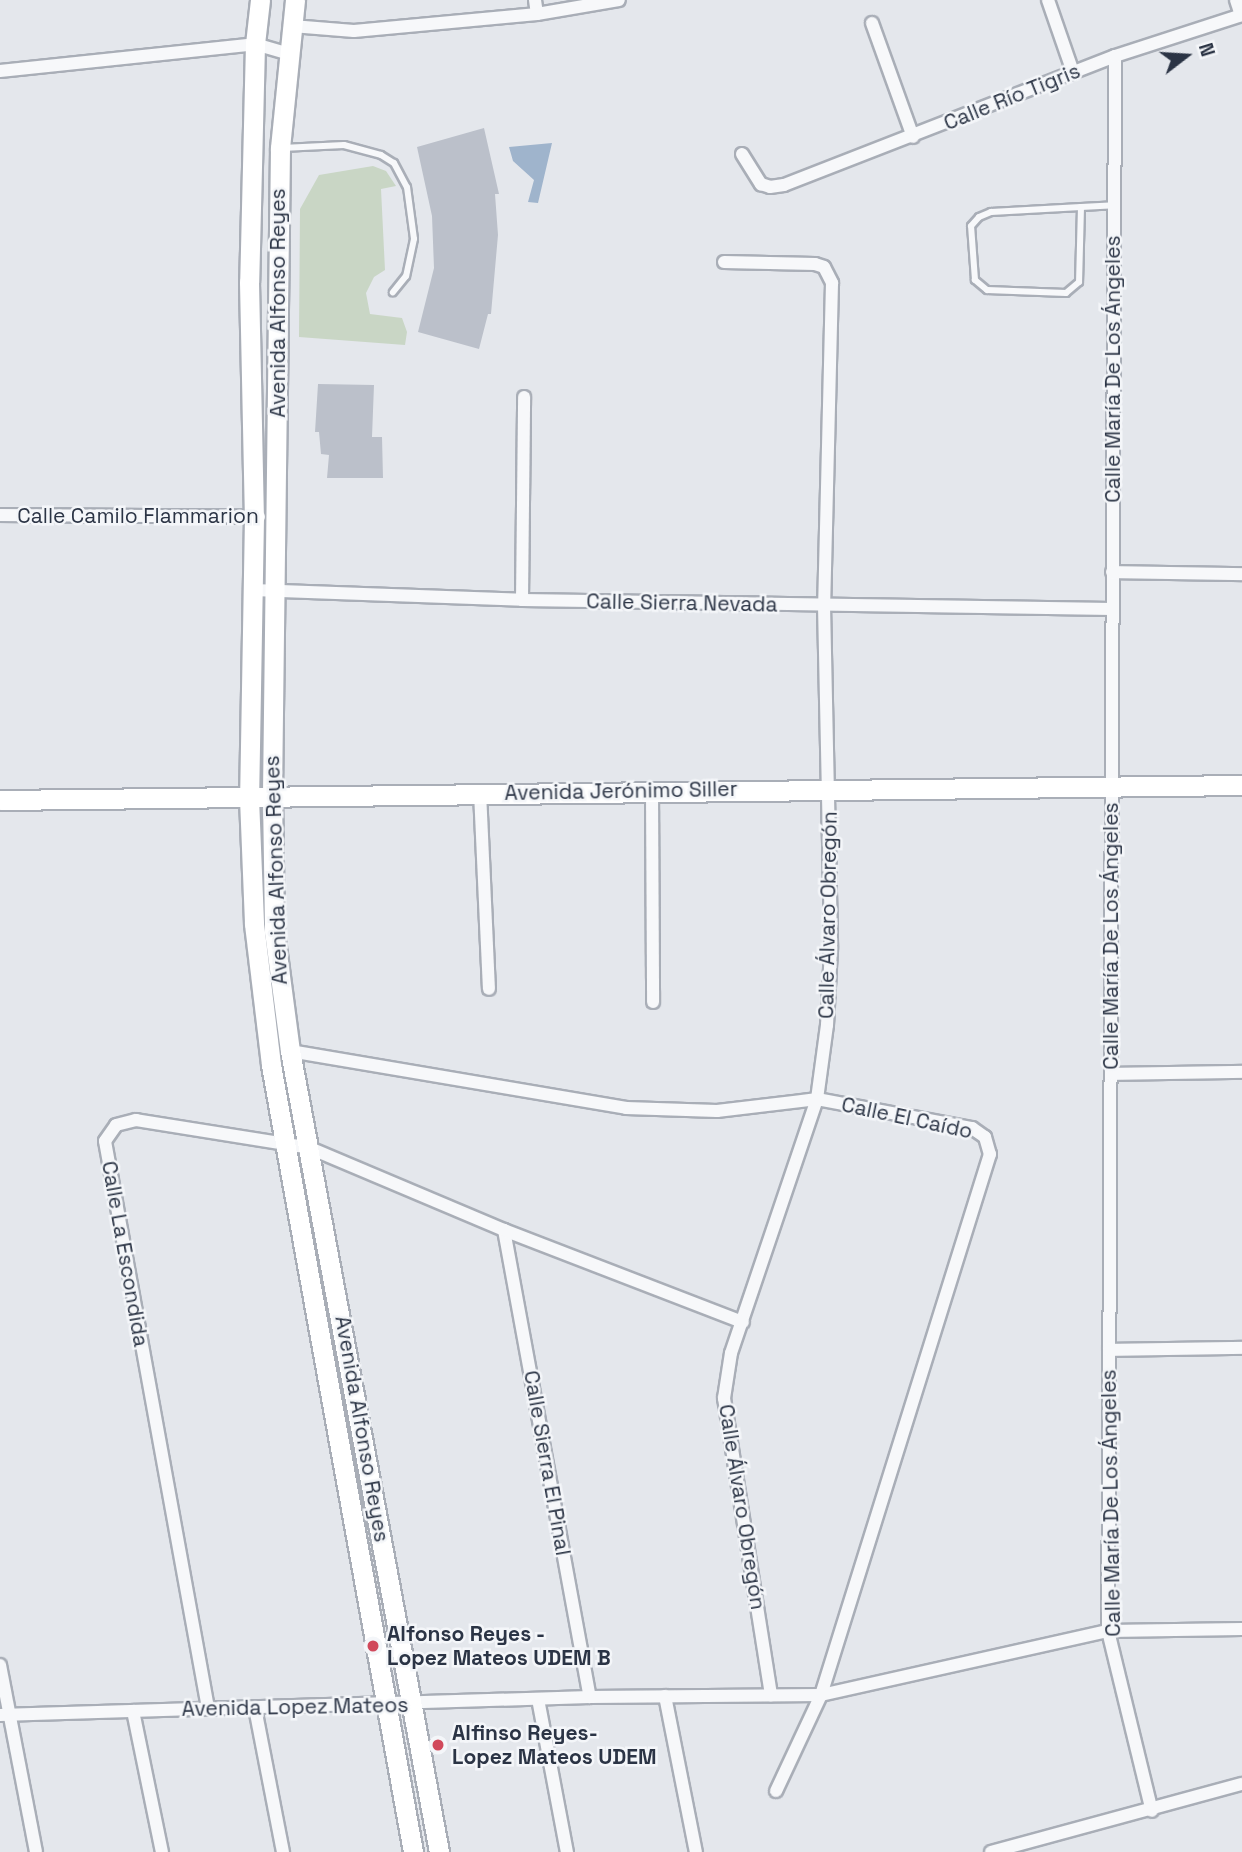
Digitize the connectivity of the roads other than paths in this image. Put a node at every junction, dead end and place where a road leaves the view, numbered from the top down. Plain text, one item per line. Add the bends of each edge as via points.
1 (260, 0) edge
2 (295, 0) edge
3 (535, 0) edge
4 (619, 0) edge
5 (1048, 0) edge
6 (1236, 0) edge
7 (537, 14) junction
8 (1241, 15) edge
9 (872, 23) dead end
10 (292, 26) junction
11 (255, 44) junction
12 (289, 54) junction
13 (1115, 56) junction
14 (0, 71) edge
15 (1073, 72) junction
16 (913, 137) junction
17 (280, 148) junction
18 (742, 154) dead end
19 (1114, 205) junction
20 (1081, 207) junction
21 (724, 262) dead end
22 (393, 292) dead end
23 (524, 397) dead end
24 (0, 514) edge
25 (277, 516) junction
26 (254, 517) junction
27 (1112, 572) junction
28 (1242, 574) edge
29 (253, 590) junction
30 (276, 591) junction
31 (522, 600) junction
32 (824, 606) junction
33 (1112, 610) junction
34 (1242, 785) edge
35 (1111, 787) junction
36 (829, 789) junction
37 (480, 792) junction
38 (652, 792) junction
39 (272, 797) junction
40 (250, 798) junction
41 (0, 800) edge
42 (489, 989) dead end
43 (653, 1002) dead end
44 (290, 1051) junction
45 (1242, 1072) edge
46 (1112, 1074) junction
47 (817, 1099) junction
48 (286, 1145) junction
49 (310, 1148) junction
50 (504, 1230) junction
51 (743, 1322) junction
52 (1242, 1348) edge
53 (1109, 1350) junction
54 (1242, 1629) edge
55 (1108, 1630) junction
56 (0, 1665) edge
57 (771, 1695) junction
58 (821, 1695) junction
59 (665, 1696) junction
60 (590, 1697) junction
61 (538, 1699) junction
62 (384, 1704) junction
63 (413, 1704) junction
64 (208, 1708) junction
65 (255, 1708) junction
66 (133, 1711) junction
67 (5, 1715) edge
68 (1242, 1784) edge
69 (776, 1791) dead end
70 (1152, 1811) junction
71 (36, 1852) edge
72 (162, 1852) edge
73 (283, 1852) edge
74 (412, 1852) edge
75 (439, 1852) edge
76 (567, 1852) edge
77 (695, 1852) edge
78 (991, 1852) edge

1 - 11 main road, Avenida Alfonso Reyes
2 - 10 main road, Avenida Alfonso Reyes
3 - 7 street
4 - 7 street
5 - 15 street
6 - 8 street
7 - 10 street via 354,31
8 - 13 street, Calle Río Tigris
9 - 16 street
10 - 12 main road, Avenida Alfonso Reyes
11 - 12 street
11 - 14 street
11 - 26 main road, Avenida Alfonso Reyes via 248,282
12 - 17 main road, Avenida Alfonso Reyes
13 - 15 street, Calle Río Tigris
13 - 19 street, Calle María De Los Ángeles
15 - 16 street, Calle Río Tigris
16 - 18 street, Calle Río Tigris via 770,187 761,184
17 - 22 lane via 344,145 394,163 407,187 414,239 406,276
17 - 25 main road, Avenida Alfonso Reyes
19 - 20 lane
19 - 27 street, Calle María De Los Ángeles
20 - 20 lane via 991,212 979,217 971,226 975,280 987,290 1066,293 1079,282
21 - 32 street, Calle Álvaro Obregón via 815,264 824,267 832,283
23 - 31 street
24 - 26 street, Calle Camilo Flammarion
25 - 26 street, Calle Camilo Flammarion
25 - 30 main road, Avenida Alfonso Reyes
26 - 29 main road, Avenida Alfonso Reyes
27 - 28 street
27 - 33 street, Calle María De Los Ángeles
29 - 30 street, Calle Sierra Nevada
29 - 40 main road, Avenida Alfonso Reyes
30 - 31 street, Calle Sierra Nevada
30 - 39 main road, Avenida Alfonso Reyes
31 - 32 street, Calle Sierra Nevada
32 - 33 street, Calle Sierra Nevada
32 - 36 street, Calle Álvaro Obregón
33 - 35 street, Calle María De Los Ángeles
34 - 35 main road, Avenida Jerónimo Siller
35 - 36 main road, Avenida Jerónimo Siller
35 - 46 street, Calle María De Los Ángeles
36 - 38 main road, Avenida Jerónimo Siller
36 - 47 street, Calle Álvaro Obregón via 831,949
37 - 38 main road, Avenida Jerónimo Siller
37 - 39 main road, Avenida Jerónimo Siller
37 - 42 street
38 - 43 street
39 - 40 main road, Avenida Jerónimo Siller
39 - 44 main road, Avenida Alfonso Reyes via 274,931
40 - 41 main road, Avenida Jerónimo Siller
40 - 48 main road, Avenida Alfonso Reyes via 261,994
44 - 47 street, Calle El Caído via 626,1108 717,1111
44 - 49 main road, Avenida Alfonso Reyes
45 - 46 street
46 - 53 street, Calle María De Los Ángeles
47 - 51 street, Calle Álvaro Obregón
47 - 58 street, Calle El Caído via 972,1128 985,1137 990,1154
48 - 49 street, Calle La Escondida
48 - 62 main road, Avenida Alfonso Reyes
48 - 64 street, Calle La Escondida via 136,1120 116,1125 105,1141
49 - 50 street, Calle La Escondida
49 - 63 main road, Avenida Alfonso Reyes
50 - 51 street, Calle La Escondida
50 - 60 street, Calle Sierra El Pinal
51 - 57 street, Calle Álvaro Obregón via 728,1365 724,1398
52 - 53 street
53 - 55 street, Calle María De Los Ángeles
54 - 55 street, Avenida Lopez Mateos
55 - 58 street, Avenida Lopez Mateos
55 - 70 street, Calle María De Los Ángeles
56 - 67 street
57 - 58 street, Avenida Lopez Mateos
57 - 59 street, Avenida Lopez Mateos
58 - 69 street, Calle El Caído
59 - 60 street, Avenida Lopez Mateos
59 - 77 street
60 - 61 street, Avenida Lopez Mateos
61 - 63 street, Avenida Lopez Mateos
61 - 76 street
62 - 63 street, Avenida Lopez Mateos
62 - 65 street, Avenida Lopez Mateos
62 - 74 main road, Avenida Alfonso Reyes
63 - 75 main road, Avenida Alfonso Reyes
64 - 65 street, Avenida Lopez Mateos
64 - 66 street, Avenida Lopez Mateos
65 - 73 street
66 - 67 street, Avenida Lopez Mateos
66 - 72 street
67 - 71 street
68 - 70 street
70 - 78 street

